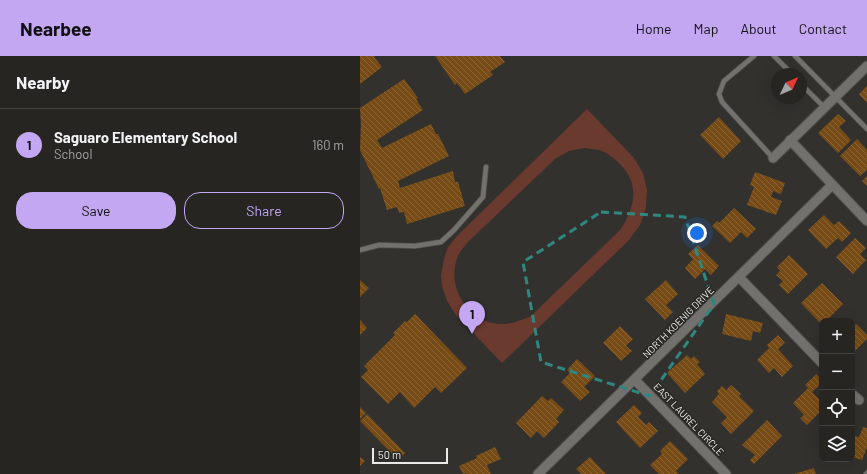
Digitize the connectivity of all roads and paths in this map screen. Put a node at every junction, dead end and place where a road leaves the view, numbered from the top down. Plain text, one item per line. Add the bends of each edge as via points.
1 (754, 56) edge
2 (774, 56) edge
3 (795, 56) edge
4 (867, 66) edge
5 (786, 68) edge
6 (807, 90) edge
7 (835, 96) junction
8 (824, 108) junction
9 (867, 129) edge
10 (790, 140) junction
11 (772, 158) joint
12 (486, 167) dead end
13 (832, 185) junction
14 (867, 221) edge
15 (360, 250) edge
16 (739, 277) junction
17 (819, 360) edge
18 (635, 380) junction
19 (538, 474) edge
20 (726, 474) edge

1 - 11 lane via 724,81 719,94 722,102
2 - 5 lane
3 - 7 lane
4 - 7 street
6 - 8 lane
7 - 8 street
7 - 9 lane
8 - 10 street
10 - 11 street
10 - 13 street
12 - 15 lane via 483,197 441,242 415,246 379,245
13 - 14 street
13 - 16 street, NORTH KOENIG DRIVE
16 - 17 street
16 - 18 street, NORTH KOENIG DRIVE
18 - 19 street, NORTH KOENIG DRIVE
18 - 20 street, EAST LAUREL CIRCLE

